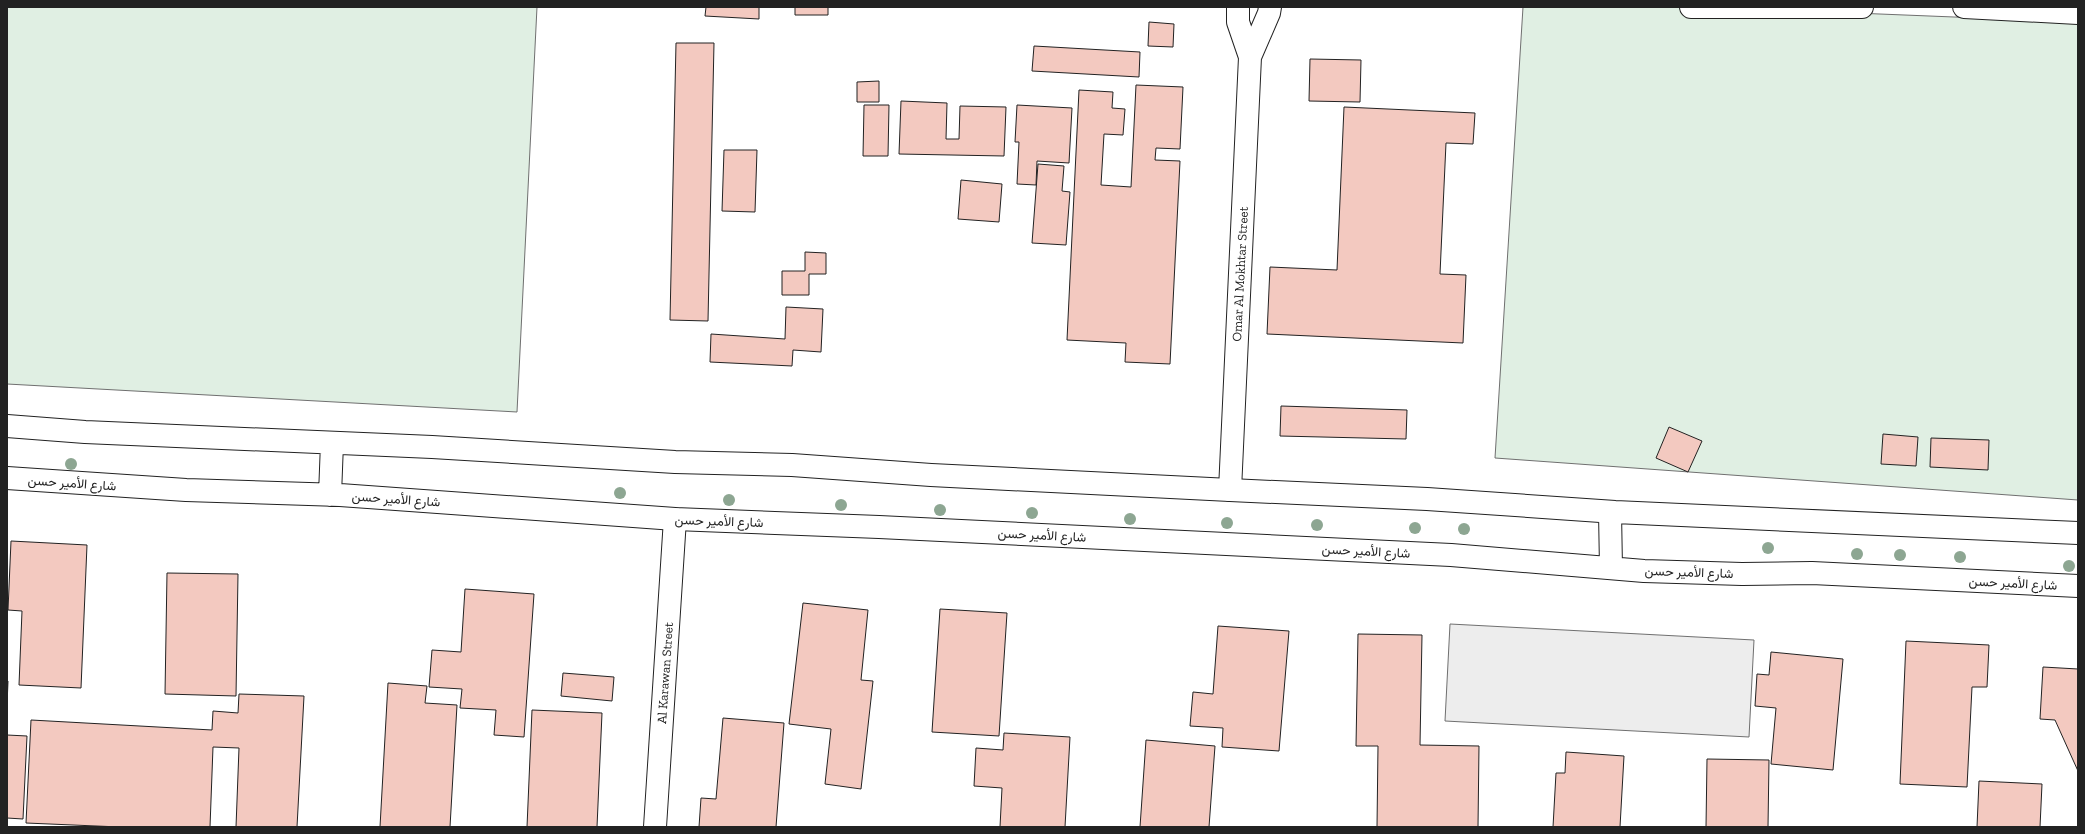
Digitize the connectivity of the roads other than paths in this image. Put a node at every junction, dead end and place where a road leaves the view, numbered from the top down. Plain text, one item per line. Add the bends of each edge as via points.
1 (1238, 7) edge
2 (1270, 7) edge
3 (1691, 7) edge
4 (1862, 7) edge
5 (1964, 7) edge
6 (2078, 13) edge
7 (1250, 57) junction
8 (7, 426) edge
9 (332, 443) junction
10 (7, 478) edge
11 (1230, 490) junction
12 (330, 495) junction
13 (1610, 512) junction
14 (674, 519) junction
15 (2078, 533) edge
16 (1611, 568) junction
17 (2078, 586) edge
18 (655, 827) edge

1 - 7 main road via 1238,22
2 - 7 main road
3 - 4 main road
5 - 6 main road
7 - 11 main road, Omar Al Mokhtar Street
8 - 9 main road
9 - 11 main road via 675,462 792,465 931,475
9 - 12 main road
10 - 12 main road, شارع الأمير حسن via 186,490
11 - 13 main road via 1428,499
12 - 14 main road, شارع الأمير حسن
13 - 15 main road
13 - 16 main road
14 - 16 main road, شارع الأمير حسن via 1444,555
14 - 18 main road, Al Karawan Street
16 - 17 main road, شارع الأمير حسن

